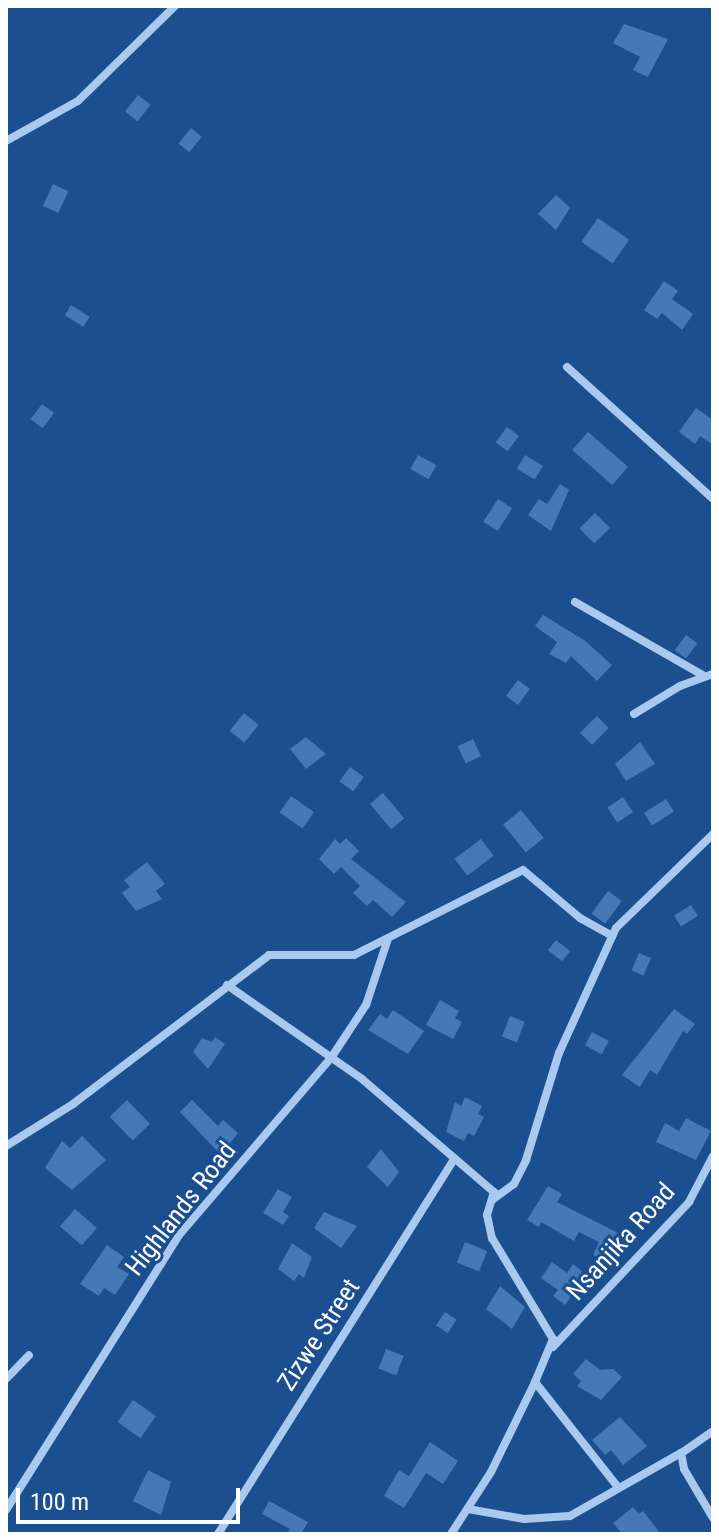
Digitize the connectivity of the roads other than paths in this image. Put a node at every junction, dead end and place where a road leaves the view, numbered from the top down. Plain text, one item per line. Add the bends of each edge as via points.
1 (175, 6) edge
2 (6, 141) edge
3 (567, 367) dead end
4 (713, 499) edge
5 (575, 602) dead end
6 (708, 675) edge
7 (634, 714) dead end
8 (713, 834) edge
9 (612, 936) junction
10 (389, 938) junction
11 (227, 985) junction
12 (331, 1058) junction
13 (6, 1146) edge
14 (713, 1156) edge
15 (455, 1158) junction
16 (491, 1201) junction
17 (550, 1349) junction
18 (29, 1355) dead end
19 (6, 1379) edge
20 (535, 1382) junction
21 (713, 1431) edge
22 (681, 1453) junction
23 (618, 1487) junction
24 (468, 1509) junction
25 (6, 1510) edge
26 (713, 1518) edge
27 (218, 1534) edge
28 (451, 1534) edge

1 - 2 street via 78,101
3 - 4 street
5 - 6 street
6 - 7 street
8 - 9 street via 627,913
9 - 10 street via 580,918 523,870
9 - 16 street via 554,1064 526,1160 514,1184
10 - 11 street via 354,955 269,955
10 - 12 street, Highlands Road via 366,1005
11 - 12 street
11 - 13 street via 73,1104
12 - 15 street
12 - 25 street, Highlands Road via 180,1234
14 - 17 street, Nsanjika Road via 689,1202
15 - 16 street via 494,1192
15 - 27 street, Zizwe Street
16 - 17 street via 487,1222 492,1238 546,1324 553,1339
17 - 20 street, Nsanjika Road
18 - 19 street
20 - 23 street
20 - 24 street
21 - 22 street
22 - 23 street
22 - 26 street via 684,1469
23 - 24 street via 570,1516 524,1519
24 - 28 street

